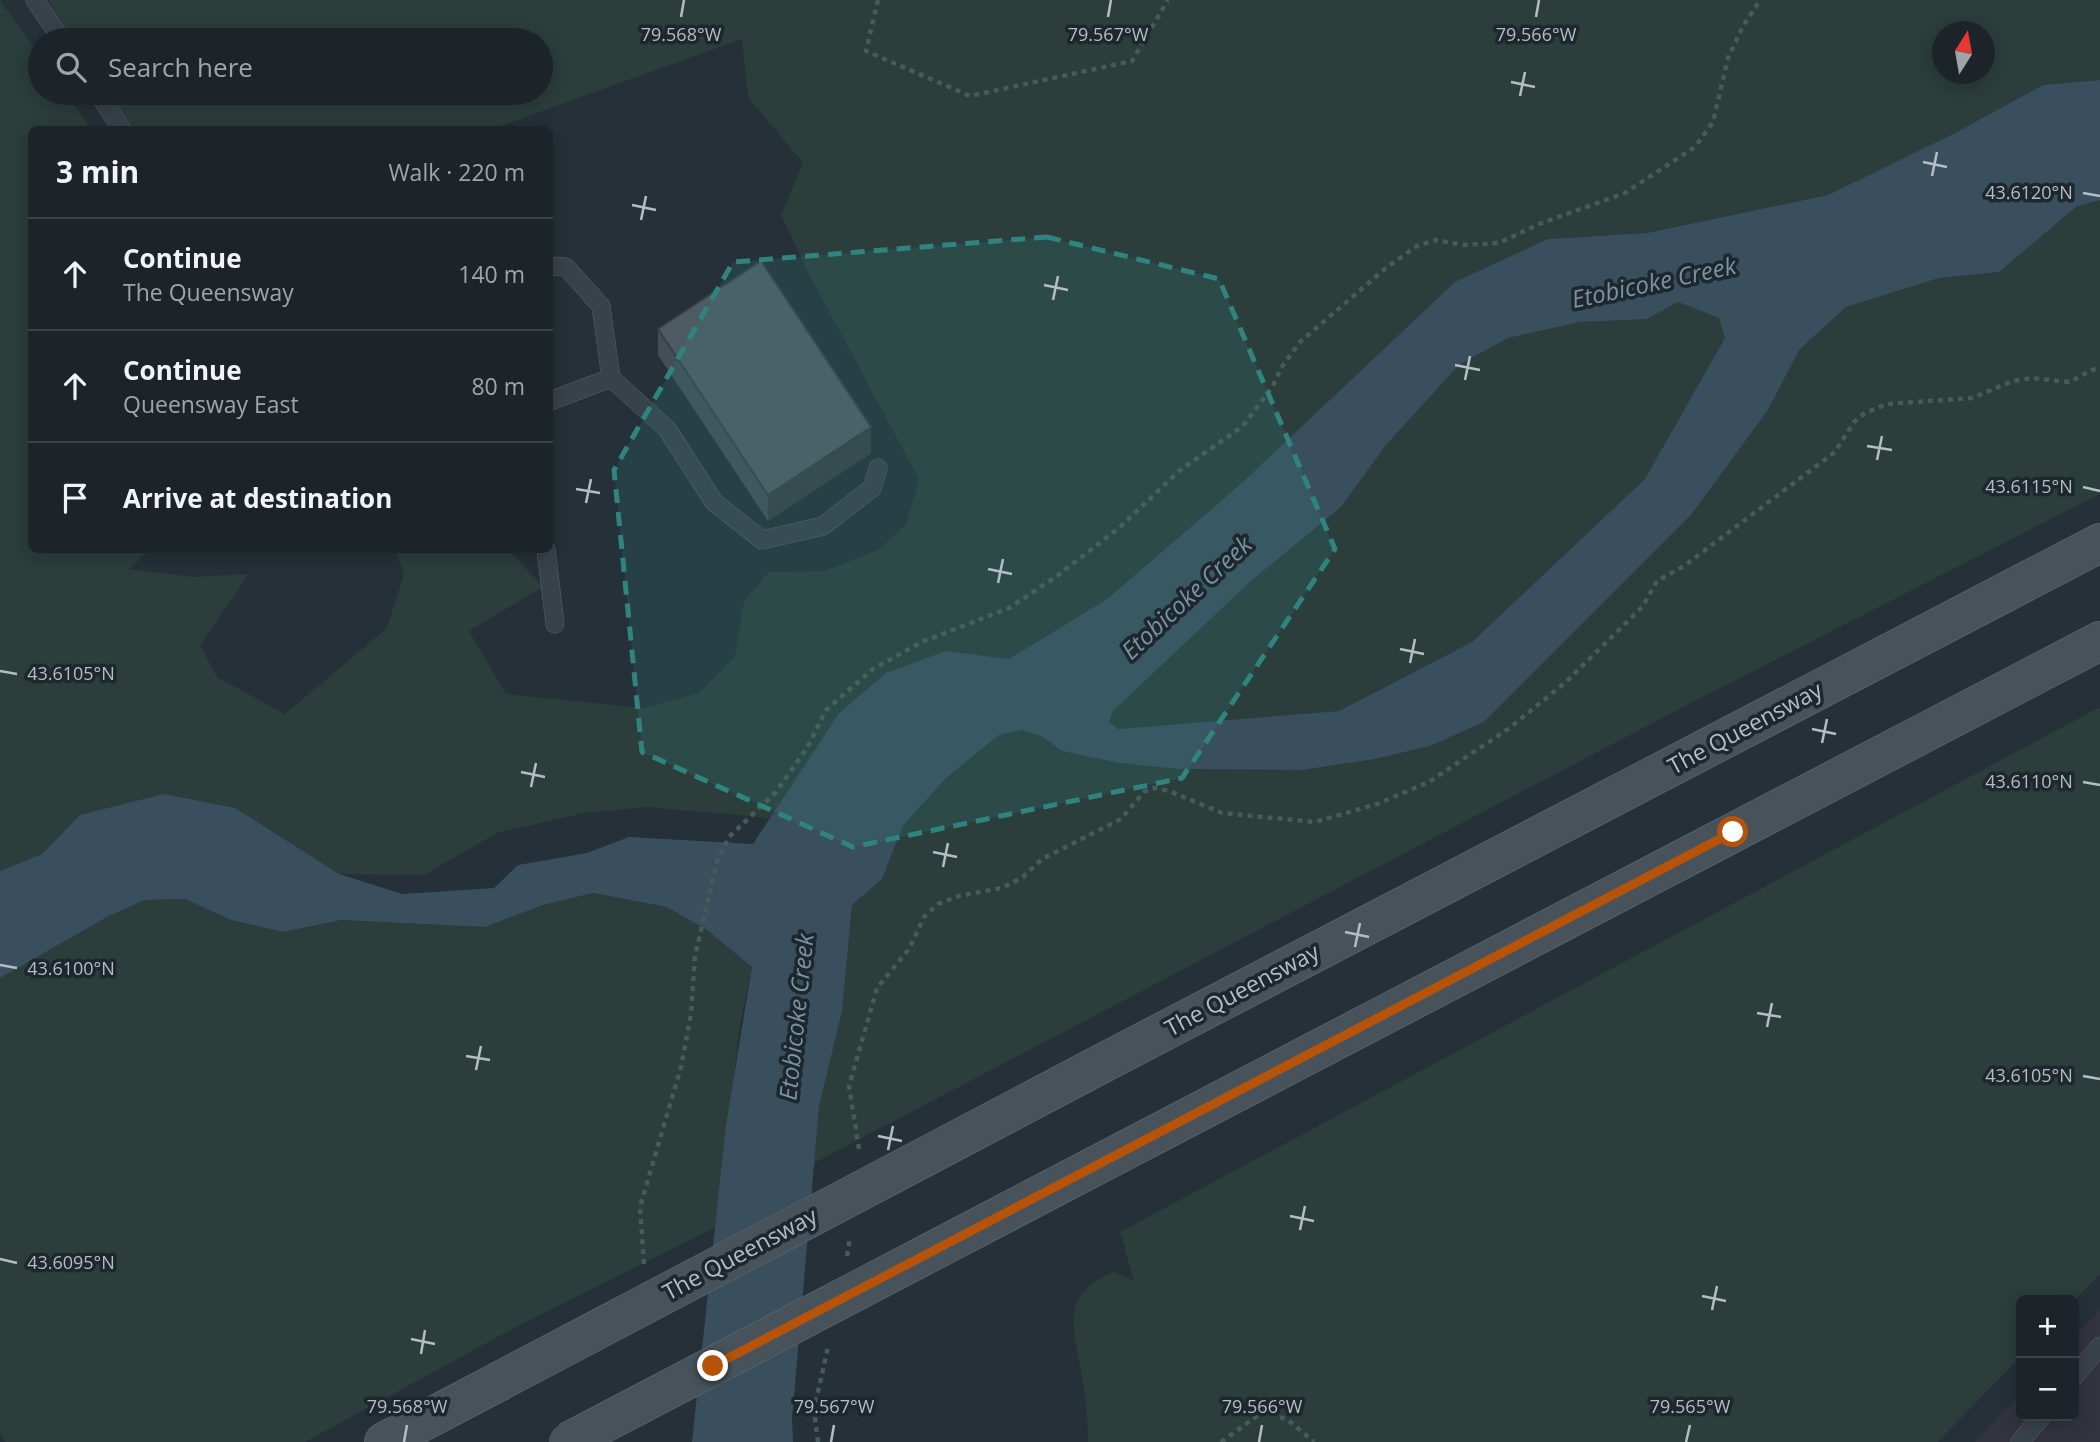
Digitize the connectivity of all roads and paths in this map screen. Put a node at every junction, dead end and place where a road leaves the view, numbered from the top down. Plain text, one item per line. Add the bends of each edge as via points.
1 (35, 0) edge
2 (878, 0) edge
3 (1168, 0) edge
4 (1760, 0) edge
5 (54, 28) edge
6 (105, 105) edge
7 (119, 126) edge
8 (553, 266) edge
9 (2100, 366) edge
10 (611, 378) junction
11 (553, 400) edge
12 (878, 468) dead end
13 (2100, 543) edge
14 (546, 553) edge
15 (555, 624) dead end
16 (2100, 641) edge
17 (859, 1151) dead end
18 (852, 1228) dead end
19 (645, 1265) dead end
20 (844, 1267) dead end
21 (828, 1345) dead end
22 (2100, 1346) edge
23 (2079, 1371) edge
24 (2038, 1421) edge
25 (384, 1442) edge
26 (568, 1442) edge
27 (818, 1442) edge
28 (1221, 1442) edge
29 (1314, 1442) edge
30 (2020, 1442) edge

1 - 5 lane
2 - 3 path via 866,51 970,96 1132,61
4 - 19 path via 1728,58 1713,122 1695,147 1625,193 1500,243 1464,245 1436,240 1417,246 1300,342 1243,426 1179,471 1119,528 1009,608 922,642 873,669 826,710 807,748 776,792 729,837 717,861 695,956 681,1067 640,1207
6 - 7 lane
8 - 10 lane via 566,267 601,306
9 - 17 path via 2069,382 2032,378 1972,398 1887,404 1865,413 1835,452 1684,566 1662,576 1643,606 1566,682 1508,729 1429,782 1377,804 1315,822 1222,813 1155,788 1145,791 1121,819 1042,859 1023,877 1002,888 938,904 924,917 909,949 877,988 849,1086
10 - 11 lane
10 - 12 lane via 667,429 714,502 762,540 823,526 872,488
13 - 25 main road, The Queensway, bridge
14 - 15 lane
16 - 26 main road, bridge
18 - 20 path
21 - 27 path via 814,1410
22 - 23 lane
24 - 30 lane
28 - 29 path via 1264,1411 1288,1420

